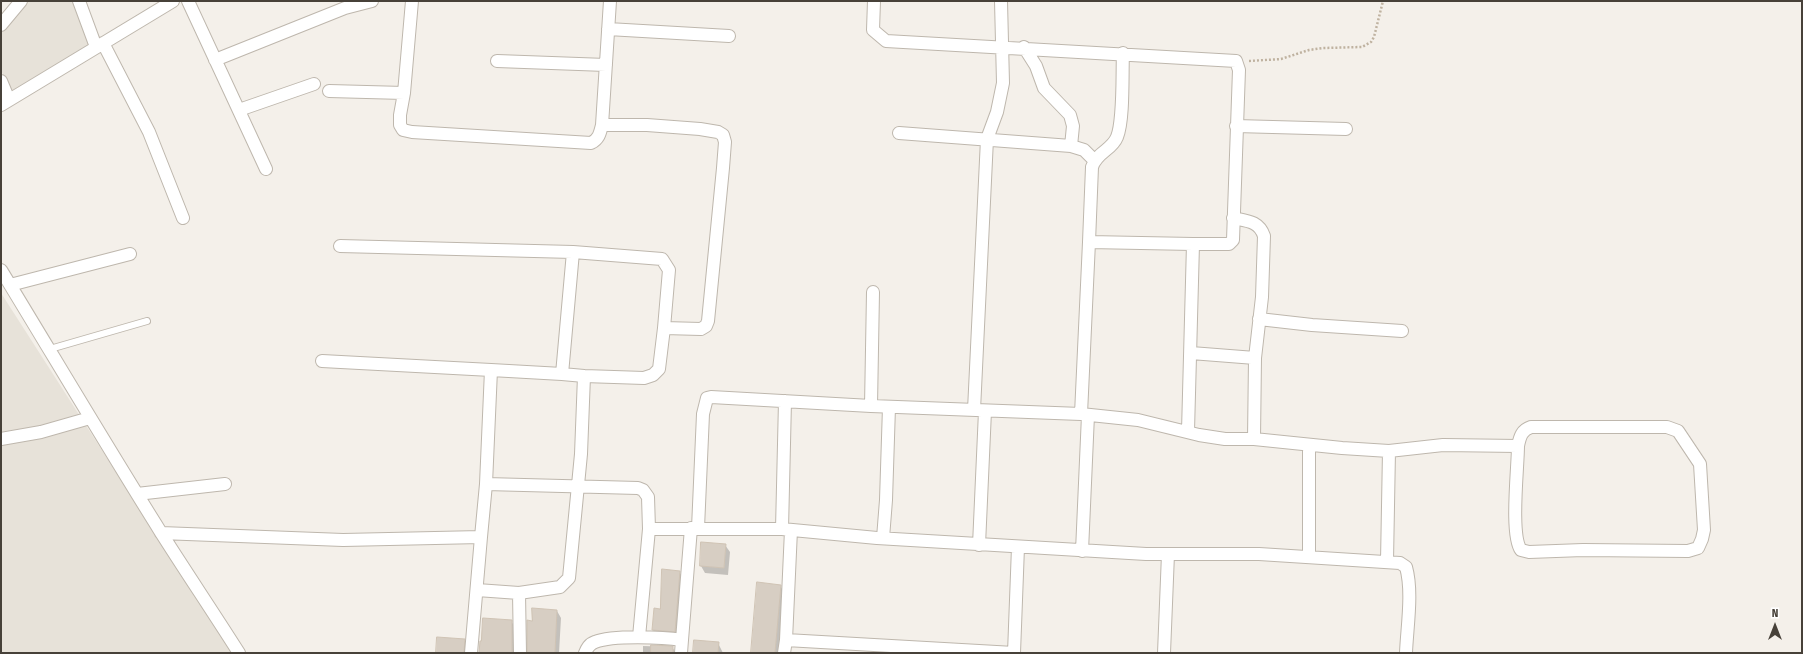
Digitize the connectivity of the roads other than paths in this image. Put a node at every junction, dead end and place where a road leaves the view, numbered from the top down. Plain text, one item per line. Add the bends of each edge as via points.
1 (21, 1) edge
2 (79, 1) edge
3 (173, 1) edge
4 (188, 1) edge
5 (372, 1) edge
6 (412, 1) edge
7 (610, 1) edge
8 (874, 1) edge
9 (1001, 1) edge
10 (1, 25) edge
11 (608, 30) junction
12 (729, 36) dead end
13 (100, 45) junction
14 (1001, 46) junction
15 (1024, 47) junction
16 (1123, 53) junction
17 (215, 60) junction
18 (497, 61) dead end
19 (606, 65) junction
20 (1, 81) edge
21 (314, 84) dead end
22 (329, 91) dead end
23 (404, 93) junction
24 (5, 103) edge
25 (239, 110) junction
26 (602, 125) junction
27 (1236, 126) junction
28 (1346, 129) dead end
29 (900, 133) dead end
30 (986, 139) junction
31 (1071, 146) junction
32 (1094, 160) junction
33 (266, 169) dead end
34 (183, 218) dead end
35 (1233, 218) junction
36 (1089, 242) junction
37 (1193, 244) junction
38 (340, 246) dead end
39 (573, 252) junction
40 (130, 254) dead end
41 (1, 270) edge
42 (10, 285) junction
43 (873, 292) dead end
44 (1259, 319) junction
45 (147, 321) dead end
46 (664, 328) junction
47 (1402, 331) dead end
48 (50, 349) junction
49 (1191, 353) junction
50 (1255, 358) junction
51 (322, 361) dead end
52 (491, 370) junction
53 (562, 374) junction
54 (584, 376) junction
55 (785, 401) junction
56 (871, 406) junction
57 (889, 406) junction
58 (980, 411) junction
59 (1085, 414) junction
60 (90, 418) junction
61 (1188, 432) junction
62 (1254, 439) junction
63 (1, 440) edge
64 (1309, 445) junction
65 (1518, 446) junction
66 (1389, 451) junction
67 (225, 484) dead end
68 (486, 484) junction
69 (579, 488) junction
70 (137, 494) junction
71 (650, 528) junction
72 (694, 528) junction
73 (786, 530) junction
74 (161, 533) junction
75 (481, 537) junction
76 (883, 538) junction
77 (979, 545) junction
78 (1018, 547) junction
79 (1082, 551) junction
80 (1168, 554) junction
81 (1309, 557) junction
82 (1388, 561) junction
83 (477, 590) junction
84 (518, 593) junction
85 (639, 637) junction
86 (682, 640) junction
87 (786, 640) junction
88 (869, 649) edge
89 (951, 651) edge
90 (239, 653) edge
91 (471, 653) edge
92 (520, 653) edge
93 (585, 653) edge
94 (681, 653) edge
95 (784, 653) edge
96 (1014, 653) edge
97 (1164, 653) edge
98 (1406, 653) edge

1 - 10 street
2 - 13 street
3 - 13 street
4 - 17 street
5 - 17 street via 345,8
6 - 23 street
7 - 11 street
8 - 14 street via 873,30 886,40
9 - 14 street
11 - 12 street
11 - 19 street
13 - 24 street
13 - 34 street via 149,132
14 - 15 street
14 - 30 street via 1001,97
15 - 16 street
15 - 31 street via 1036,66 1044,88 1070,115 1073,126
16 - 27 street via 1236,61 1239,70
16 - 32 street via 1120,126 1117,138
17 - 25 street
18 - 19 street
19 - 26 street
20 - 24 street
21 - 25 street
22 - 23 street
23 - 26 street via 400,124 404,130 412,132 591,143 600,134
25 - 33 street
26 - 46 street via 647,125 718,132 723,135 725,142 708,320 706,326 701,329
27 - 28 street
27 - 35 street
29 - 30 street
30 - 31 street
30 - 58 street
31 - 32 street via 1084,150
32 - 36 street
35 - 37 street via 1233,240 1229,244
35 - 44 street via 1255,222 1264,236
36 - 37 street
36 - 59 street
37 - 49 street
38 - 39 street
39 - 46 street via 662,259 669,270
39 - 53 street
40 - 42 street
41 - 42 street
42 - 48 street
43 - 56 street
44 - 47 street
44 - 50 street
45 - 48 lane
46 - 54 street via 659,368 654,375 644,378
48 - 60 street
49 - 50 street
49 - 61 street
50 - 62 street
51 - 52 street
52 - 53 street
52 - 68 street
53 - 54 street
54 - 69 street
55 - 56 street
55 - 72 street via 707,398 703,414
55 - 73 street
56 - 57 street
57 - 58 street
57 - 76 street
58 - 59 street
58 - 77 street
59 - 61 street via 1138,420
59 - 79 street
60 - 63 street
60 - 70 street
61 - 62 street via 1225,439
62 - 64 street
64 - 66 street
64 - 81 street
65 - 65 street via 1515,524 1517,545 1521,550 1682,551 1698,548 1704,530 1700,464 1678,431 1667,427 1531,427 1522,433
65 - 66 street via 1443,445
66 - 82 street
67 - 70 street
68 - 69 street
68 - 75 street
69 - 71 street via 643,490 648,497
69 - 84 street via 570,578 560,587
70 - 74 street
71 - 72 street
71 - 85 street
72 - 73 street
72 - 86 street
73 - 76 street
73 - 87 street
74 - 75 street via 343,540
74 - 90 street
75 - 83 street
76 - 77 street
77 - 78 street
78 - 79 street
78 - 96 street
79 - 80 street
80 - 81 street
80 - 97 street
81 - 82 street
82 - 98 street via 1403,563 1408,572
83 - 84 street
83 - 91 street
84 - 92 street
85 - 86 street
85 - 93 street via 595,641 588,646
86 - 94 street
87 - 88 street
87 - 95 street
88 - 89 street
89 - 96 street

